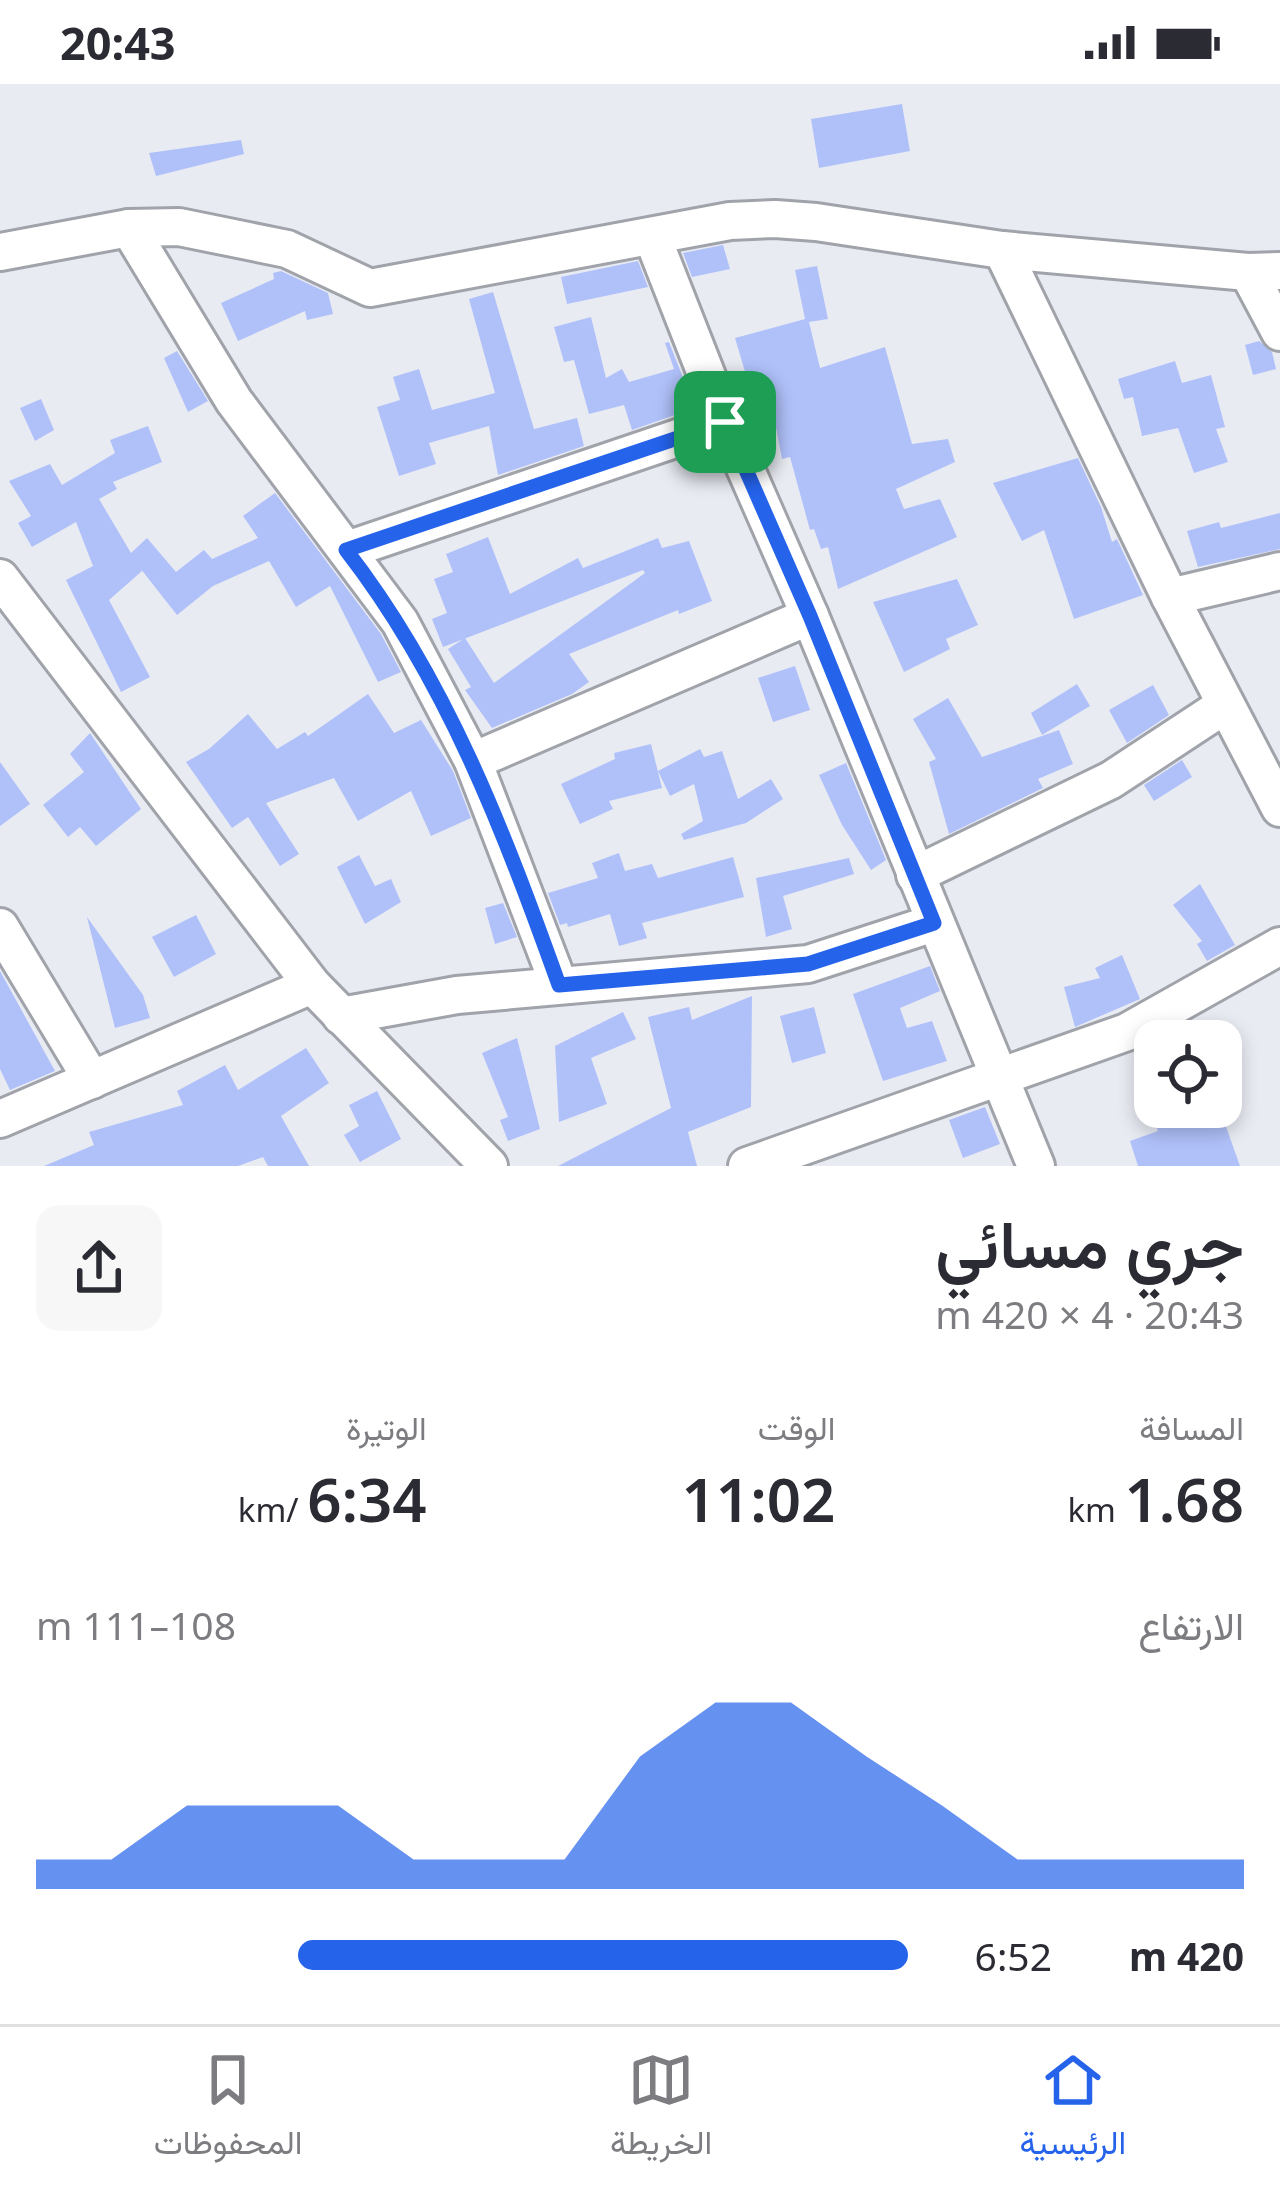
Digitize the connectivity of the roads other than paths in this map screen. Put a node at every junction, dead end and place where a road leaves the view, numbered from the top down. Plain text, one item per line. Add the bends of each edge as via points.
1 (129, 228) junction
2 (652, 236) junction
3 (1002, 250) junction
4 (0, 252) edge
5 (1264, 271) edge
6 (1280, 332) edge
7 (725, 422) junction
8 (346, 550) junction
9 (1280, 571) edge
10 (0, 578) edge
11 (1170, 597) junction
12 (810, 616) junction
13 (1225, 705) junction
14 (473, 761) junction
15 (1280, 808) edge
16 (914, 875) junction
17 (934, 923) junction
18 (0, 927) edge
19 (1280, 946) edge
20 (559, 985) junction
21 (312, 986) junction
22 (341, 1016) junction
23 (998, 1076) junction
24 (92, 1080) junction
25 (0, 1119) edge
26 (489, 1166) edge
27 (747, 1166) edge
28 (1036, 1166) edge

1 - 2 street via 179,227 287,249 370,288
1 - 4 street
1 - 8 street via 222,384
2 - 3 street via 775,218
2 - 7 street
3 - 5 street
3 - 11 street
5 - 6 street
7 - 8 street
7 - 12 street
8 - 14 street via 400,622
9 - 11 street
10 - 21 street
11 - 13 street
12 - 14 street
12 - 16 street
13 - 15 street
13 - 16 street via 1112,780
14 - 20 street
16 - 17 street
17 - 20 street via 808,964
17 - 23 street
18 - 24 street
19 - 23 street via 1127,1032
20 - 22 street
21 - 22 street
21 - 24 street
22 - 26 street
23 - 27 street
23 - 28 street
24 - 25 street

